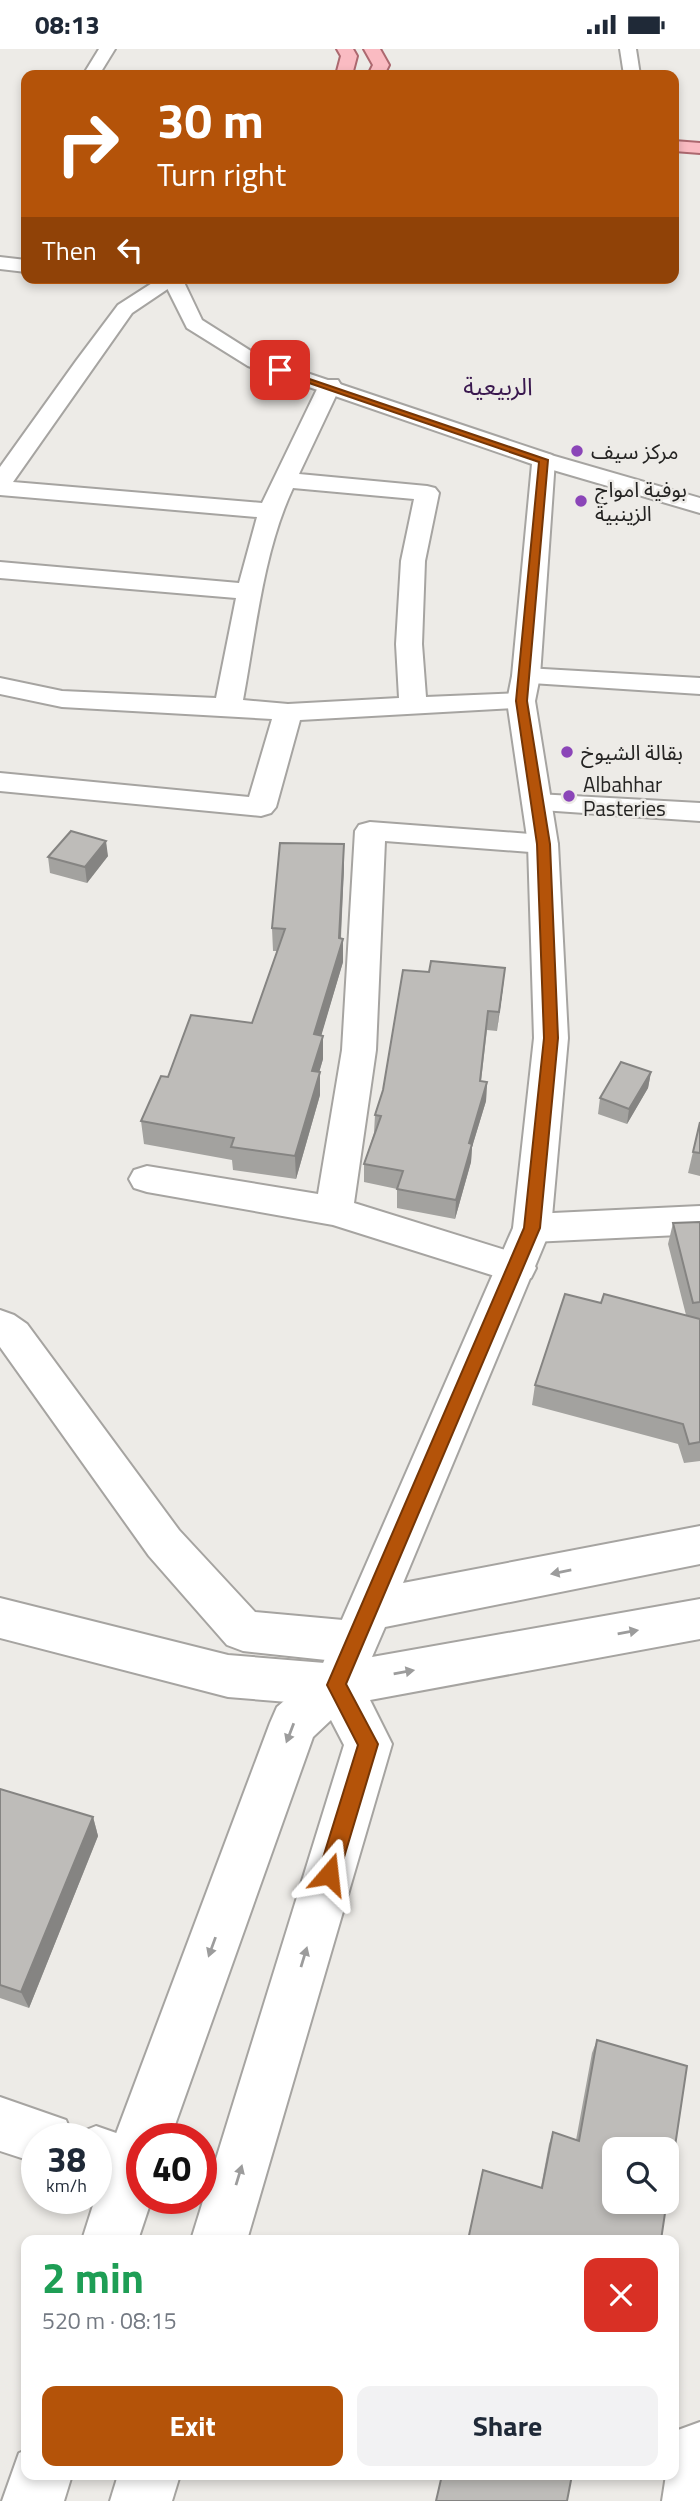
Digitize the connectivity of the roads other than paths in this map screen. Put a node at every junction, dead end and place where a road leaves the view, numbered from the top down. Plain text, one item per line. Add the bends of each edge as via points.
1 (101, 49) edge
2 (345, 49) edge
3 (372, 49) edge
4 (628, 49) edge
5 (93, 70) edge
6 (345, 70) edge
7 (378, 70) edge
8 (631, 70) edge
9 (679, 146) edge
10 (700, 148) edge
11 (0, 263) edge
12 (21, 265) edge
13 (159, 284) edge
14 (169, 284) edge
15 (330, 385) junction
16 (544, 460) junction
17 (284, 480) junction
18 (0, 486) edge
19 (700, 506) edge
20 (270, 511) junction
21 (0, 570) edge
22 (250, 591) junction
23 (0, 686) edge
24 (700, 687) edge
25 (524, 689) junction
26 (413, 706) junction
27 (228, 707) junction
28 (288, 712) junction
29 (0, 782) edge
30 (537, 803) junction
31 (700, 812) edge
32 (544, 844) junction
33 (147, 1179) dead end
34 (334, 1211) junction
35 (700, 1220) edge
36 (532, 1228) junction
37 (517, 1268) junction
38 (0, 1326) edge
39 (700, 1545) edge
40 (0, 1618) edge
41 (700, 1619) edge
42 (353, 1645) junction
43 (138, 2123) edge
44 (0, 2124) edge
45 (21, 2131) edge
46 (126, 2160) edge
47 (111, 2235) edge
48 (221, 2235) edge
49 (700, 2452) edge
50 (39, 2480) edge
51 (147, 2480) edge
52 (33, 2501) edge
53 (141, 2501) edge
54 (693, 2501) edge

1 - 5 street
2 - 6 main road via 349,56
3 - 7 main road via 381,65
4 - 8 street
9 - 10 main road
11 - 12 street
13 - 18 street via 125,309
14 - 15 street via 194,324 255,362
15 - 16 street
15 - 17 street
16 - 19 street
16 - 25 street
17 - 20 street
17 - 26 street via 427,493 413,561 409,644
18 - 20 street
20 - 22 street
21 - 22 street
22 - 27 street
23 - 27 street via 62,699
24 - 25 street
25 - 26 street
25 - 30 street
26 - 28 street
27 - 28 street
28 - 29 street via 261,807
30 - 31 street
30 - 32 street
32 - 34 street via 370,831 359,1050
32 - 36 street via 551,1038
33 - 34 street
34 - 37 street
35 - 36 street
36 - 37 street
37 - 42 street
38 - 42 street via 13,1335 164,1543 243,1631
39 -> 42 street
40 - 42 street via 228,1676
42 -> 41 street
42 -> 43 street via 294,1723
48 -> 42 street via 368,1744
44 - 45 street
46 - 47 street
49 - 54 street
50 - 52 street
51 - 53 street

